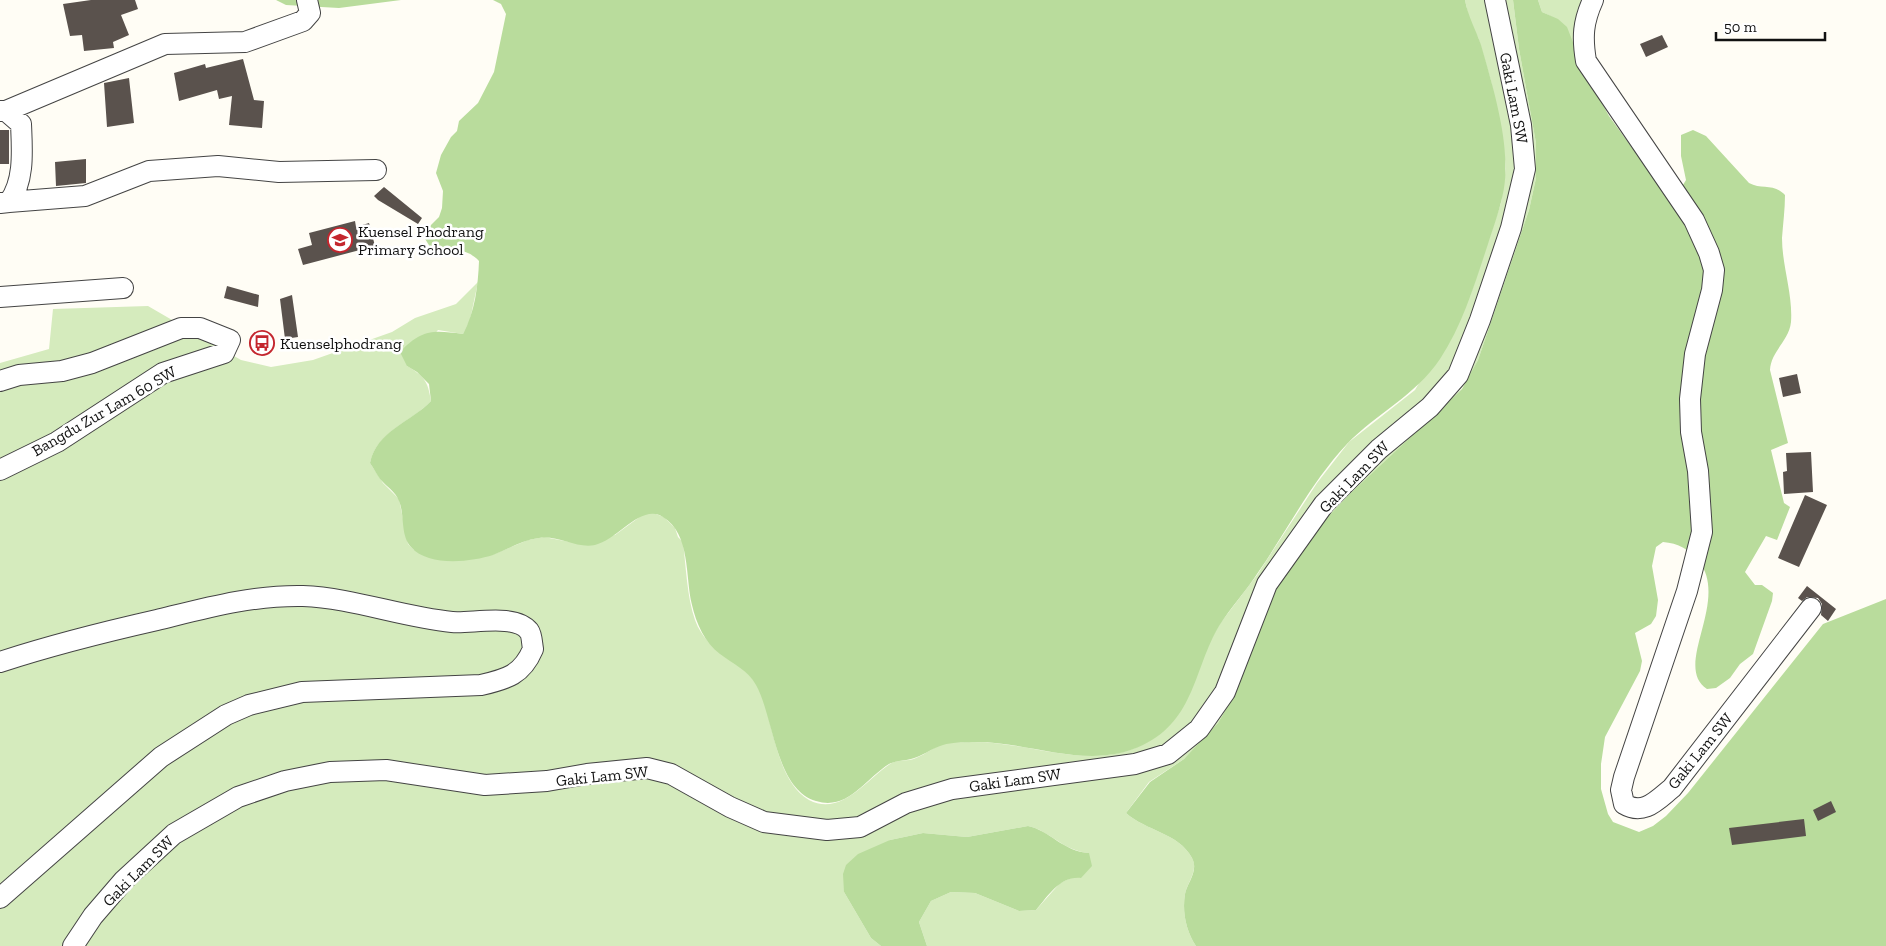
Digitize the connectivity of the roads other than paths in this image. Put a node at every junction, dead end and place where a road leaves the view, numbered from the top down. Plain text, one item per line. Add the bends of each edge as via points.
1 (307, 0) edge
2 (1495, 0) edge
3 (1593, 0) edge
4 (3, 111) edge
5 (376, 170) dead end
6 (4, 202) edge
7 (123, 288) dead end
8 (0, 297) edge
9 (0, 381) edge
10 (0, 470) edge
11 (1811, 608) dead end
12 (0, 662) edge
13 (0, 898) edge
14 (73, 946) edge

1 - 4 street via 310,13 303,21 245,42 165,44
2 - 14 street, Gaki Lam SW via 1521,125 1525,169 1502,254 1458,375 1430,407 1379,449 1324,504 1267,584 1225,692 1199,729 1168,754 1135,764 952,789 906,803 860,827 827,830 764,822 671,774 647,768 547,781 484,785 386,770 330,772 284,781 238,797 174,834 124,880 93,916
3 - 11 street, Gaki Lam SW via 1585,18 1582,37 1586,61 1694,220 1710,252 1714,270 1695,354 1690,399 1702,532 1687,591 1624,777 1621,790 1624,804 1634,809 1648,808 1672,788
4 - 6 street via 21,124 22,152 18,190
5 - 6 street via 279,172 218,166 148,171 86,196
7 - 8 street
9 - 10 street, Bangdu Zur Lam 60 SW via 92,363 181,328 200,328 230,340 224,352 163,373 57,442
12 - 13 street via 62,642 233,602 304,596 348,601 401,615 454,622 522,625 530,632 533,649 522,670 481,685 302,692 263,700 226,715 161,757

